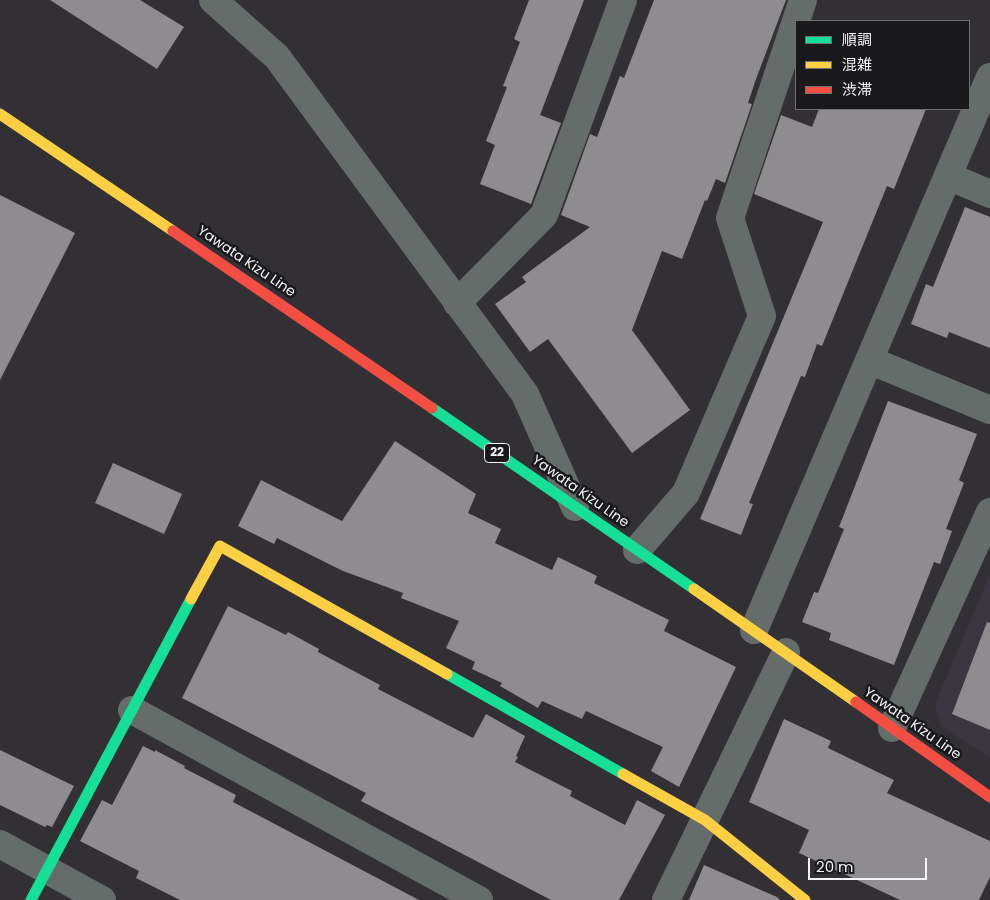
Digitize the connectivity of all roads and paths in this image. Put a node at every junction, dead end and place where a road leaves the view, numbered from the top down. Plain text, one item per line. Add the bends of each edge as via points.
1 (213, 0) edge
2 (624, 0) edge
3 (803, 0) edge
4 (796, 20) edge
5 (795, 24) edge
6 (990, 76) edge
7 (0, 114) edge
8 (948, 176) junction
9 (990, 194) edge
10 (457, 303) junction
11 (869, 360) junction
12 (990, 410) edge
13 (575, 507) junction
14 (990, 512) edge
15 (637, 550) junction
16 (754, 630) junction
17 (786, 652) junction
18 (132, 710) junction
19 (892, 728) junction
20 (990, 797) edge
21 (705, 820) junction
22 (0, 844) edge
23 (46, 870) junction
24 (802, 899) edge
25 (30, 900) edge
26 (102, 900) edge
27 (479, 900) edge
28 (666, 900) edge

1 - 10 street via 277,57
2 - 10 street via 544,215
3 - 4 street
5 - 15 street via 730,218 762,316 686,493
6 - 8 street
7 - 13 main road, Yawata Kizu Line / 22
8 - 9 street
8 - 11 street
10 - 13 street via 525,394
11 - 12 street
11 - 16 street
13 - 15 main road, Yawata Kizu Line / 22
14 - 19 street
15 - 16 main road, Yawata Kizu Line / 22
16 - 17 main road, Yawata Kizu Line / 22
17 - 19 main road, Yawata Kizu Line / 22
17 - 21 street
18 - 21 main road via 220,546
18 - 23 main road
18 - 27 street
19 - 20 main road, Yawata Kizu Line / 22
21 - 24 main road
21 - 28 street
22 - 23 street
23 - 25 main road
23 - 26 street

